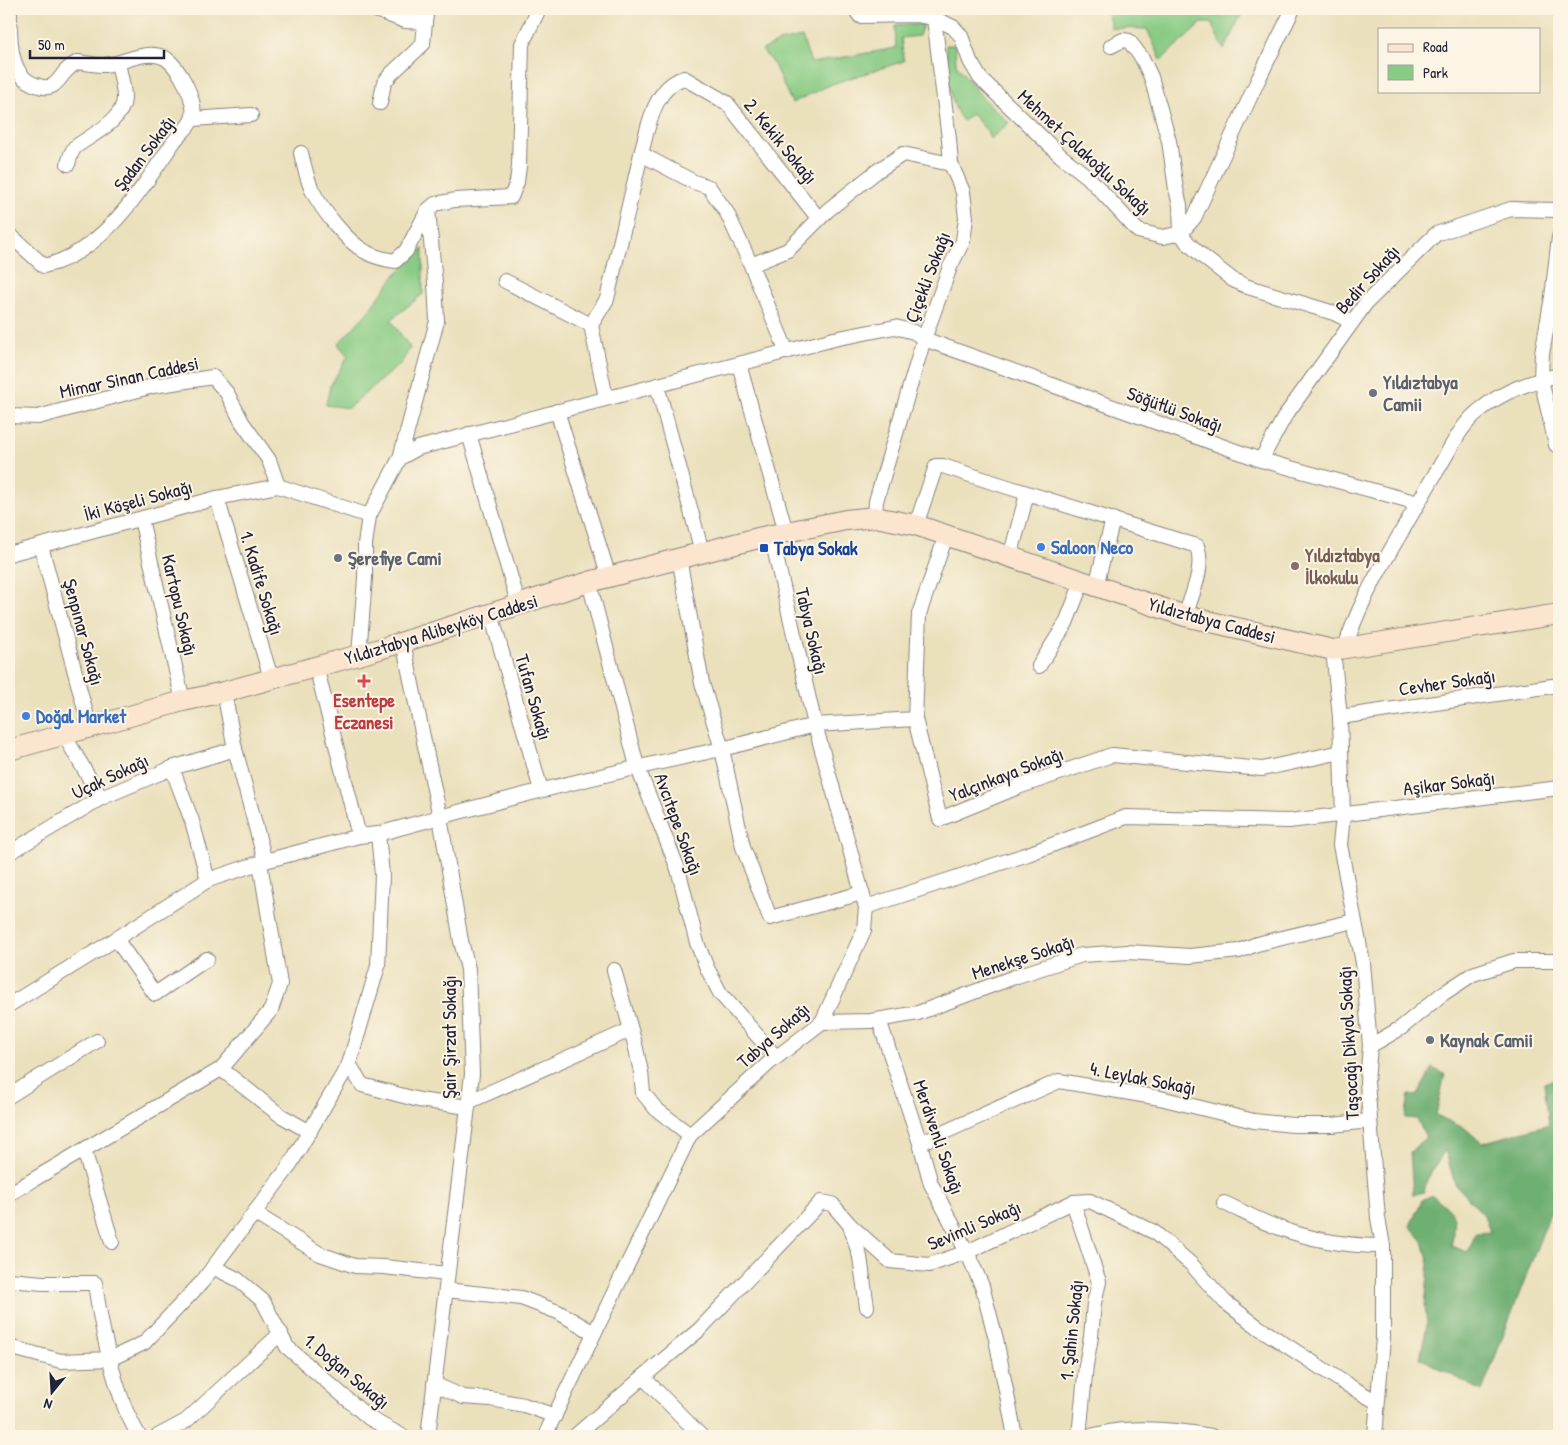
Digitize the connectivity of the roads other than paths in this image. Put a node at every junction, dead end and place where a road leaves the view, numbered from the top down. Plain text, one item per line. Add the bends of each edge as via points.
1 (10, 9) edge
2 (373, 9) edge
3 (539, 9) edge
4 (855, 9) edge
5 (1293, 9) edge
6 (426, 15) edge
7 (934, 18) junction
8 (1111, 46) dead end
9 (118, 63) junction
10 (380, 103) dead end
11 (251, 115) dead end
12 (193, 119) junction
13 (301, 153) dead end
14 (641, 154) junction
15 (68, 164) dead end
16 (951, 164) junction
17 (428, 210) junction
18 (1559, 210) edge
19 (819, 219) junction
20 (1181, 233) junction
21 (9, 234) edge
22 (1559, 238) edge
23 (751, 265) junction
24 (505, 281) dead end
25 (1351, 324) junction
26 (592, 325) junction
27 (924, 339) junction
28 (787, 352) junction
29 (738, 364) junction
30 (1559, 375) edge
31 (1541, 379) junction
32 (658, 385) junction
33 (606, 398) junction
34 (557, 411) junction
35 (9, 416) edge
36 (469, 434) junction
37 (1559, 444) edge
38 (400, 458) junction
39 (1261, 460) junction
40 (278, 486) junction
41 (1027, 494) junction
42 (217, 498) junction
43 (1418, 504) junction
44 (369, 516) junction
45 (875, 517) junction
46 (140, 519) junction
47 (1113, 519) junction
48 (916, 526) junction
49 (778, 533) junction
50 (946, 536) junction
51 (41, 546) junction
52 (702, 552) junction
53 (9, 554) edge
54 (1010, 557) junction
55 (679, 558) junction
56 (609, 577) junction
57 (589, 582) junction
58 (1089, 584) junction
59 (519, 606) junction
60 (491, 614) junction
61 (1559, 614) edge
62 (1185, 616) junction
63 (403, 642) junction
64 (1339, 649) junction
65 (359, 655) junction
66 (316, 666) junction
67 (1040, 666) dead end
68 (271, 678) junction
69 (1559, 685) edge
70 (224, 692) junction
71 (183, 701) junction
72 (1340, 717) junction
73 (915, 719) junction
74 (815, 725) junction
75 (90, 728) junction
76 (64, 735) junction
77 (235, 749) junction
78 (722, 749) junction
79 (9, 750) edge
80 (1341, 752) junction
81 (637, 766) junction
82 (172, 768) junction
83 (1559, 788) edge
84 (541, 790) junction
85 (101, 798) junction
86 (440, 816) junction
87 (1343, 816) junction
88 (378, 834) junction
89 (358, 836) junction
90 (9, 853) edge
91 (262, 862) junction
92 (208, 880) junction
93 (862, 893) junction
94 (866, 907) junction
95 (1354, 921) junction
96 (116, 939) junction
97 (207, 960) dead end
98 (1559, 961) edge
99 (614, 970) dead end
100 (9, 1005) edge
101 (880, 1020) junction
102 (822, 1022) junction
103 (630, 1030) junction
104 (97, 1041) dead end
105 (1370, 1046) junction
106 (776, 1057) junction
107 (349, 1064) junction
108 (221, 1069) junction
109 (9, 1096) edge
110 (468, 1105) junction
111 (1370, 1121) junction
112 (310, 1132) junction
113 (690, 1135) junction
114 (920, 1143) junction
115 (84, 1150) junction
116 (9, 1194) edge
117 (1072, 1202) junction
118 (1224, 1203) dead end
119 (254, 1213) junction
120 (850, 1225) junction
121 (112, 1242) dead end
122 (1383, 1246) junction
123 (967, 1252) junction
124 (213, 1267) junction
125 (448, 1274) junction
126 (9, 1280) edge
127 (446, 1290) junction
128 (867, 1307) dead end
129 (281, 1333) junction
130 (594, 1333) junction
131 (9, 1347) edge
132 (110, 1359) junction
133 (643, 1377) junction
134 (434, 1384) junction
135 (1377, 1402) junction
136 (554, 1416) junction
137 (139, 1436) edge
138 (158, 1436) edge
139 (402, 1436) edge
140 (428, 1436) edge
141 (548, 1436) edge
142 (575, 1436) edge
143 (701, 1436) edge
144 (1015, 1436) edge
145 (1079, 1436) edge
146 (1090, 1436) edge
147 (1211, 1436) edge
148 (1375, 1436) edge

1 - 9 street, Şadan Sokağı via 14,60 24,79 31,84 51,86 78,62
2 - 6 street via 404,21
3 - 17 street via 522,44 519,166 511,197 454,200 435,204
4 - 7 street via 860,16 917,15
5 - 20 street via 1194,218
6 - 10 street via 423,44 384,83
7 - 16 street, Çiçekli Sokağı
7 - 20 street, Mehmet Çolakoğlu Sokağı via 953,27 961,36 980,78 1061,156 1088,177 1138,231 1163,238
8 - 20 street via 1123,40 1129,41 1151,77 1169,140 1180,205
9 - 12 street, Şadan Sokağı via 152,54 165,57 187,86
9 - 15 street via 123,106 108,125 74,148
11 - 12 street
12 - 21 street, Şadan Sokağı via 111,226 87,246 58,263 44,266
13 - 17 street via 313,191 332,220 354,244 380,259 395,261 406,252
14 - 19 street, 2. Kekik Sokağı via 655,107 665,91 684,78 727,103
14 - 23 street via 709,187 727,213
14 - 26 street via 607,299
16 - 19 street via 904,154 877,171
16 - 27 street, Çiçekli Sokağı via 963,192 966,218 963,241 950,266
17 - 38 street via 437,321
18 - 25 street, Bedir Sokağı via 1511,209 1436,234 1366,303
19 - 23 street via 788,250
20 - 25 street via 1202,256 1233,280 1334,313
22 - 31 street
23 - 28 street
24 - 26 street
25 - 39 street, Bedir Sokağı via 1285,416
26 - 33 street
27 - 28 street, Söğütlü Sokağı via 914,332 895,327
27 - 39 street, Söğütlü Sokağı
27 - 45 street, Çiçekli Sokağı via 876,501
28 - 29 street, Söğütlü Sokağı
29 - 32 street, Söğütlü Sokağı
29 - 49 street, Tabya Sokağı
30 - 31 street
31 - 37 street via 1556,445
31 - 43 street via 1510,390 1479,411 1464,427
32 - 33 street, Söğütlü Sokağı
32 - 52 street
33 - 34 street, Söğütlü Sokağı
34 - 36 street, Söğütlü Sokağı
34 - 56 street
35 - 40 street, Mimar Sinan Caddesi via 38,416 153,386 213,377 227,393 242,422 269,460
36 - 38 street, Söğütlü Sokağı via 418,448
36 - 59 street
38 - 44 street
39 - 43 street, Söğütlü Sokağı
40 - 42 street, İki Köşeli Sokağı
40 - 44 street
41 - 47 street
41 - 48 street via 936,466
41 - 54 street
42 - 46 street, İki Köşeli Sokağı
42 - 68 street, 1. Kadife Sokağı
43 - 64 street via 1368,590
44 - 65 street
45 - 48 main road, Yıldıztabya Caddesi
45 - 49 main road, Yıldıztabya Alibeyköy Caddesi
46 - 51 street, İki Köşeli Sokağı
46 - 71 street, Kartopu Sokağı
47 - 58 street
47 - 62 street via 1197,546 1199,569
48 - 50 main road, Yıldıztabya Caddesi
49 - 52 main road, Yıldıztabya Alibeyköy Caddesi
49 - 74 street, Tabya Sokağı
50 - 54 main road, Yıldıztabya Caddesi
50 - 73 street, Yalçınkaya Sokağı via 919,614
51 - 53 street, İki Köşeli Sokağı
51 - 75 street, Şenpınar Sokağı
52 - 55 main road, Yıldıztabya Alibeyköy Caddesi
54 - 58 main road, Yıldıztabya Caddesi
55 - 56 main road, Yıldıztabya Alibeyköy Caddesi
55 - 78 street via 702,683
56 - 57 main road, Yıldıztabya Alibeyköy Caddesi
57 - 59 main road, Yıldıztabya Alibeyköy Caddesi
57 - 81 street, Avcıtepe Sokağı
58 - 62 main road, Yıldıztabya Caddesi
58 - 67 street
59 - 60 main road, Yıldıztabya Alibeyköy Caddesi
60 - 63 main road, Yıldıztabya Alibeyköy Caddesi
60 - 84 street, Tufan Sokağı
61 - 64 main road, Yıldıztabya Caddesi
62 - 64 main road, Yıldıztabya Caddesi
63 - 65 main road, Yıldıztabya Alibeyköy Caddesi
63 - 86 street, Şair Şirzat Sokağı
64 - 72 street, Taşocağı Dikyol Sokağı
65 - 66 main road, Yıldıztabya Alibeyköy Caddesi
66 - 68 main road, Yıldıztabya Alibeyköy Caddesi
66 - 89 street
68 - 70 main road, Yıldıztabya Alibeyköy Caddesi
69 - 72 street, Cevher Sokağı
70 - 71 main road, Yıldıztabya Alibeyköy Caddesi
70 - 77 street
71 - 75 main road, Yıldıztabya Alibeyköy Caddesi
72 - 80 street, Taşocağı Dikyol Sokağı
73 - 74 street
73 - 80 street, Yalçınkaya Sokağı via 940,819 1018,787 1112,755 1262,769
74 - 78 street
74 - 93 street, Tabya Sokağı
75 - 76 main road, Yıldıztabya Alibeyköy Caddesi
76 - 79 main road, Yıldıztabya Alibeyköy Caddesi
76 - 85 street
77 - 82 street, Uçak Sokağı
77 - 91 street
78 - 81 street
78 - 93 street via 743,847 770,918
80 - 87 street, Taşocağı Dikyol Sokağı
81 - 84 street
81 - 106 street, Avcıtepe Sokağı via 678,868 692,927 707,968 720,993
82 - 85 street, Uçak Sokağı
82 - 92 street via 192,821
83 - 87 street, Aşikar Sokağı
84 - 86 street
85 - 90 street, Uçak Sokağı
86 - 88 street
86 - 110 street, Şair Şirzat Sokağı via 468,969 472,1074
87 - 94 street, Aşikar Sokağı via 1289,821 1126,817 1028,854
87 - 95 street, Taşocağı Dikyol Sokağı via 1340,845
88 - 89 street
88 - 107 street via 382,875 378,966
89 - 91 street
91 - 92 street
91 - 108 street via 280,984 271,1010
92 - 96 street
93 - 94 street, Tabya Sokağı
94 - 102 street, Tabya Sokağı via 864,930
95 - 101 street, Menekşe Sokağı via 1239,951 1190,956 1128,952 1082,955 918,1013
95 - 105 street, Taşocağı Dikyol Sokağı via 1363,963
96 - 97 street via 155,994
96 - 100 street
98 - 105 street via 1514,961 1473,974 1401,1028
99 - 103 street
101 - 102 street, Menekşe Sokağı
101 - 114 street, Merdivenli Sokağı
102 - 106 street, Tabya Sokağı
103 - 110 street
103 - 113 street via 643,1093 656,1109
104 - 109 street
105 - 111 street, Taşocağı Dikyol Sokağı via 1367,1082
106 - 113 street, Tabya Sokağı
107 - 110 street via 362,1085 419,1100
107 - 112 street
108 - 112 street via 280,1115
108 - 115 street
110 - 125 street, Şair Şirzat Sokağı
111 - 114 street, 4. Leylak Sokağı via 1294,1125 1254,1121 1160,1098 1058,1081
111 - 122 street, Taşocağı Dikyol Sokağı
112 - 119 street
113 - 130 street, Tabya Sokağı
114 - 123 street, Merdivenli Sokağı via 931,1184
115 - 116 street
115 - 121 street
117 - 123 street, Sevimli Sokağı
117 - 135 street via 1090,1201 1154,1232 1225,1302
117 - 145 street, 1. Şahin Sokağı via 1099,1282
118 - 122 street via 1277,1228 1318,1240
119 - 124 street
119 - 125 street via 320,1254 354,1266
120 - 123 street, Sevimli Sokağı via 890,1261 929,1265
120 - 128 street via 860,1257
120 - 133 street, Sevimli Sokağı via 832,1204 821,1202 699,1330
122 - 135 street, Taşocağı Dikyol Sokağı via 1383,1338
123 - 144 street, Merdivenli Sokağı via 982,1286 996,1339
124 - 129 street, 1. Doğan Sokağı via 237,1279 263,1300
124 - 132 street via 144,1343
125 - 127 street, Şair Şirzat Sokağı
126 - 132 street via 95,1284
127 - 130 street via 522,1298 558,1312
127 - 134 street, Şair Şirzat Sokağı
129 - 138 street via 186,1421
129 - 139 street, 1. Doğan Sokağı via 288,1346 369,1418
130 - 136 street, Tabya Sokağı
131 - 132 street via 61,1361
132 - 137 street via 125,1409
133 - 142 street, Sevimli Sokağı
133 - 143 street
134 - 136 street via 462,1397 524,1405
134 - 140 street, Şair Şirzat Sokağı
135 - 148 street, Taşocağı Dikyol Sokağı
136 - 141 street, Tabya Sokağı
146 - 147 street via 1124,1430 1157,1430

